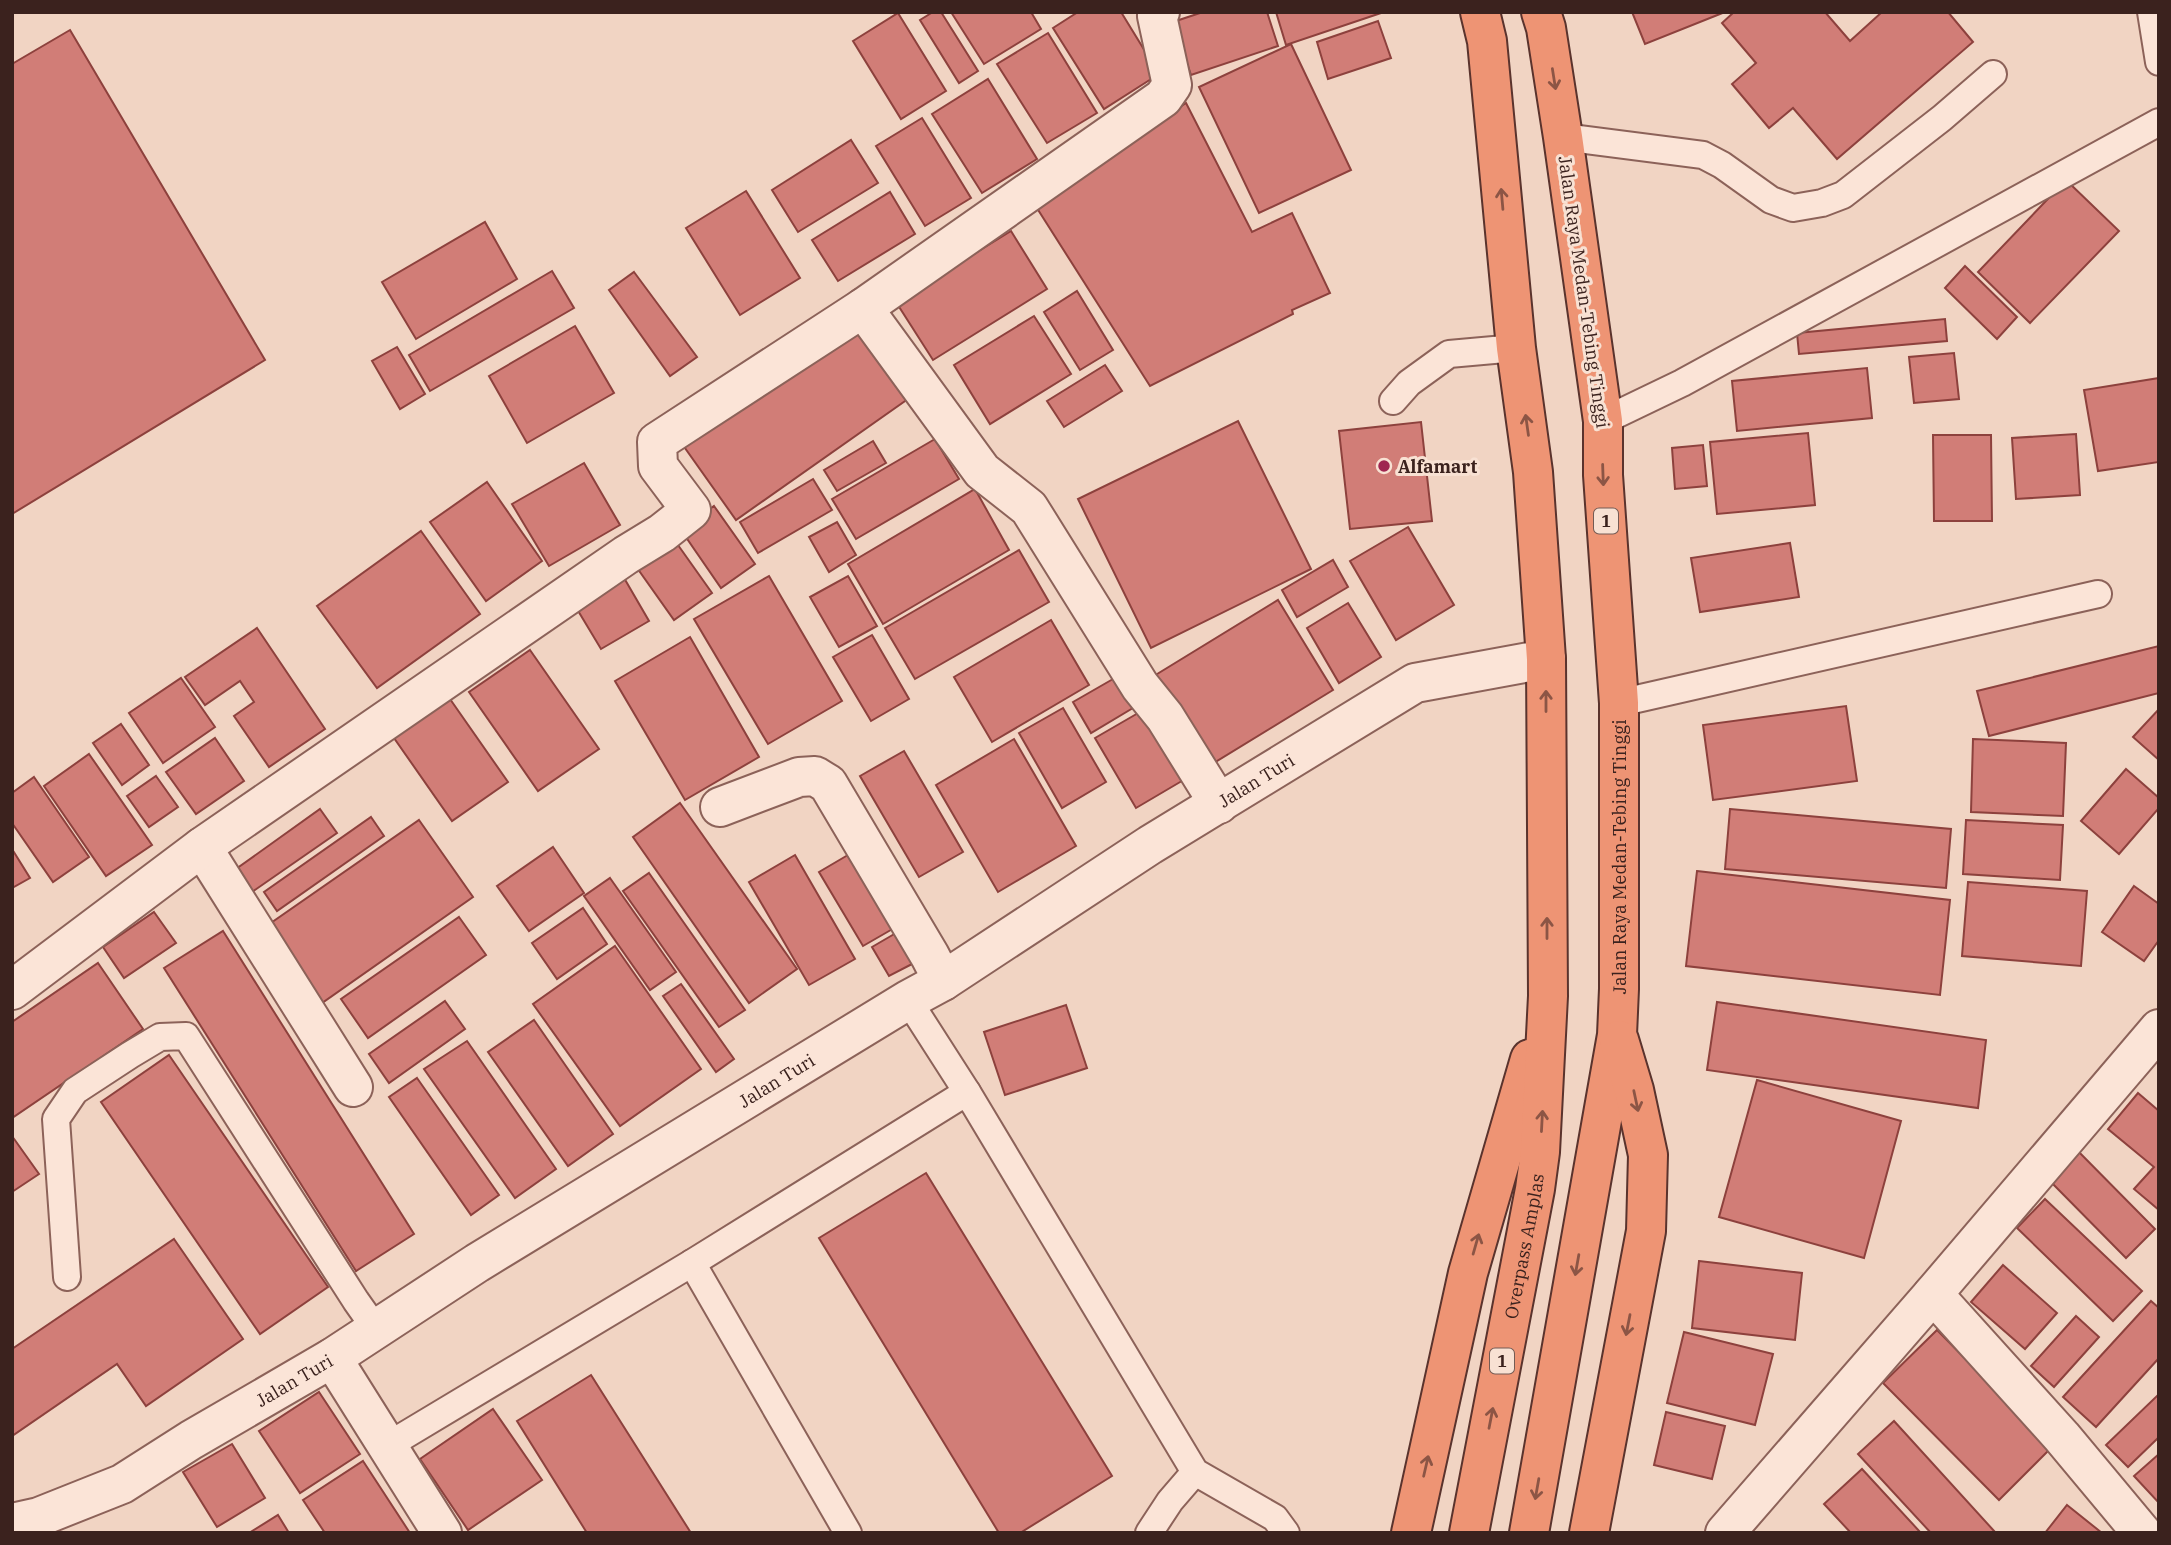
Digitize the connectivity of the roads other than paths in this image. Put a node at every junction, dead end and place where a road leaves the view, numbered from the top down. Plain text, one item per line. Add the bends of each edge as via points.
1 (1160, 12) edge
2 (1480, 12) edge
3 (1541, 12) edge
4 (2151, 12) edge
5 (2159, 62) edge
6 (1993, 74) dead end
7 (2159, 122) edge
8 (1563, 136) junction
9 (863, 308) junction
10 (1516, 348) junction
11 (1392, 401) dead end
12 (1603, 421) junction
13 (2098, 594) dead end
14 (1546, 659) junction
15 (1619, 703) junction
16 (1219, 804) junction
17 (720, 807) dead end
18 (202, 846) junction
19 (943, 981) junction
20 (12, 990) edge
21 (1548, 996) junction
22 (908, 1000) junction
23 (2159, 1029) edge
24 (1617, 1035) junction
25 (353, 1087) dead end
26 (967, 1093) junction
27 (692, 1263) junction
28 (67, 1277) dead end
29 (1933, 1294) junction
30 (375, 1328) junction
31 (332, 1358) junction
32 (387, 1446) junction
33 (1195, 1472) junction
34 (12, 1523) edge
35 (442, 1533) edge
36 (848, 1533) edge
37 (1149, 1533) edge
38 (1286, 1533) edge
39 (1411, 1533) edge
40 (1469, 1533) edge
41 (1529, 1533) edge
42 (1589, 1533) edge
43 (1725, 1533) edge
44 (2142, 1533) edge

1 - 9 street via 1157,16 1172,85 1163,98
10 -> 2 highway, 1 via 1487,41
3 -> 8 highway, Jalan Raya Medan-Tebing Tinggi / 1
4 - 5 lane
6 - 8 lane via 1843,195 1793,208 1771,200 1703,155
7 - 12 lane via 1682,383
8 - 12 highway, Jalan Raya Medan-Tebing Tinggi / 1
9 - 16 street via 982,471 1029,508
9 - 18 street via 657,442 658,466 691,510 663,533
10 - 11 lane via 1450,354
14 -> 10 highway, 1 via 1533,472
12 -> 15 highway, Jalan Raya Medan-Tebing Tinggi / 1
13 - 15 lane
14 - 16 street, Jalan Turi via 1415,683
21 -> 14 highway, 1
15 - 24 highway, Jalan Raya Medan-Tebing Tinggi / 1
16 - 19 street, Jalan Turi
17 - 19 street via 799,777 815,776 828,785
18 - 20 street
18 - 25 street
19 - 22 street, Jalan Turi
39 -> 21 highway via 1468,1273
40 -> 21 highway, Overpass Amplas / 1 via 1535,1189
22 - 26 lane
22 - 30 street, Jalan Turi
23 - 29 street
24 -> 41 highway, 1
24 -> 42 highway via 1647,1155 1646,1231
26 - 27 lane
26 - 33 lane
27 - 32 lane
27 - 36 lane
28 - 30 lane via 56,1119 75,1091 130,1055 160,1037 186,1036
29 - 43 street
29 - 44 street
30 - 31 street, Jalan Turi
31 - 32 street
31 - 34 street, Jalan Turi via 121,1484
32 - 35 street
33 - 37 lane
33 - 38 lane via 1275,1518

